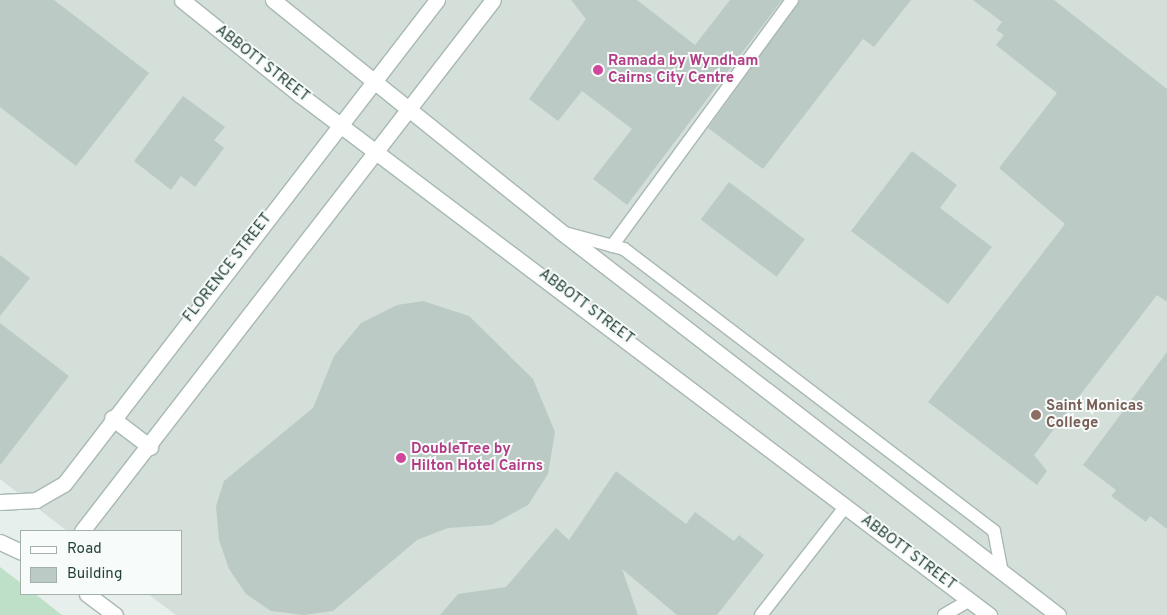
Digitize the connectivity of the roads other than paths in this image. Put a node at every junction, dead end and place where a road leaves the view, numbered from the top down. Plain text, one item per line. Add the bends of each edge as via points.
1 (182, 0) edge
2 (273, 0) edge
3 (437, 0) edge
4 (494, 0) edge
5 (792, 0) edge
6 (375, 80) junction
7 (411, 108) junction
8 (340, 124) junction
9 (380, 151) junction
10 (560, 232) junction
11 (612, 246) junction
12 (112, 418) junction
13 (150, 447) junction
14 (0, 502) edge
15 (846, 506) junction
16 (83, 530) edge
17 (0, 542) edge
18 (20, 552) edge
19 (1002, 573) junction
20 (91, 596) edge
21 (970, 600) junction
22 (115, 615) edge
23 (761, 615) edge
24 (944, 615) edge
25 (989, 615) edge
26 (1058, 615) edge

1 - 8 street, ABBOTT STREET
2 - 6 street
3 - 6 street, FLORENCE STREET
4 - 7 street
5 - 11 lane
6 - 7 street
6 - 8 street, FLORENCE STREET
7 - 9 street
7 - 10 street
8 - 9 street, ABBOTT STREET
8 - 12 street, FLORENCE STREET
9 - 13 street
9 - 15 street, ABBOTT STREET
10 - 11 lane
10 - 19 street
11 - 19 lane via 624,249 994,531
12 - 13 street
12 - 14 street, FLORENCE STREET via 60,488 36,500
13 - 16 street
15 - 21 street, ABBOTT STREET
15 - 23 lane
17 - 18 street
19 - 26 street
20 - 22 street
21 - 24 lane
21 - 25 street, ABBOTT STREET

